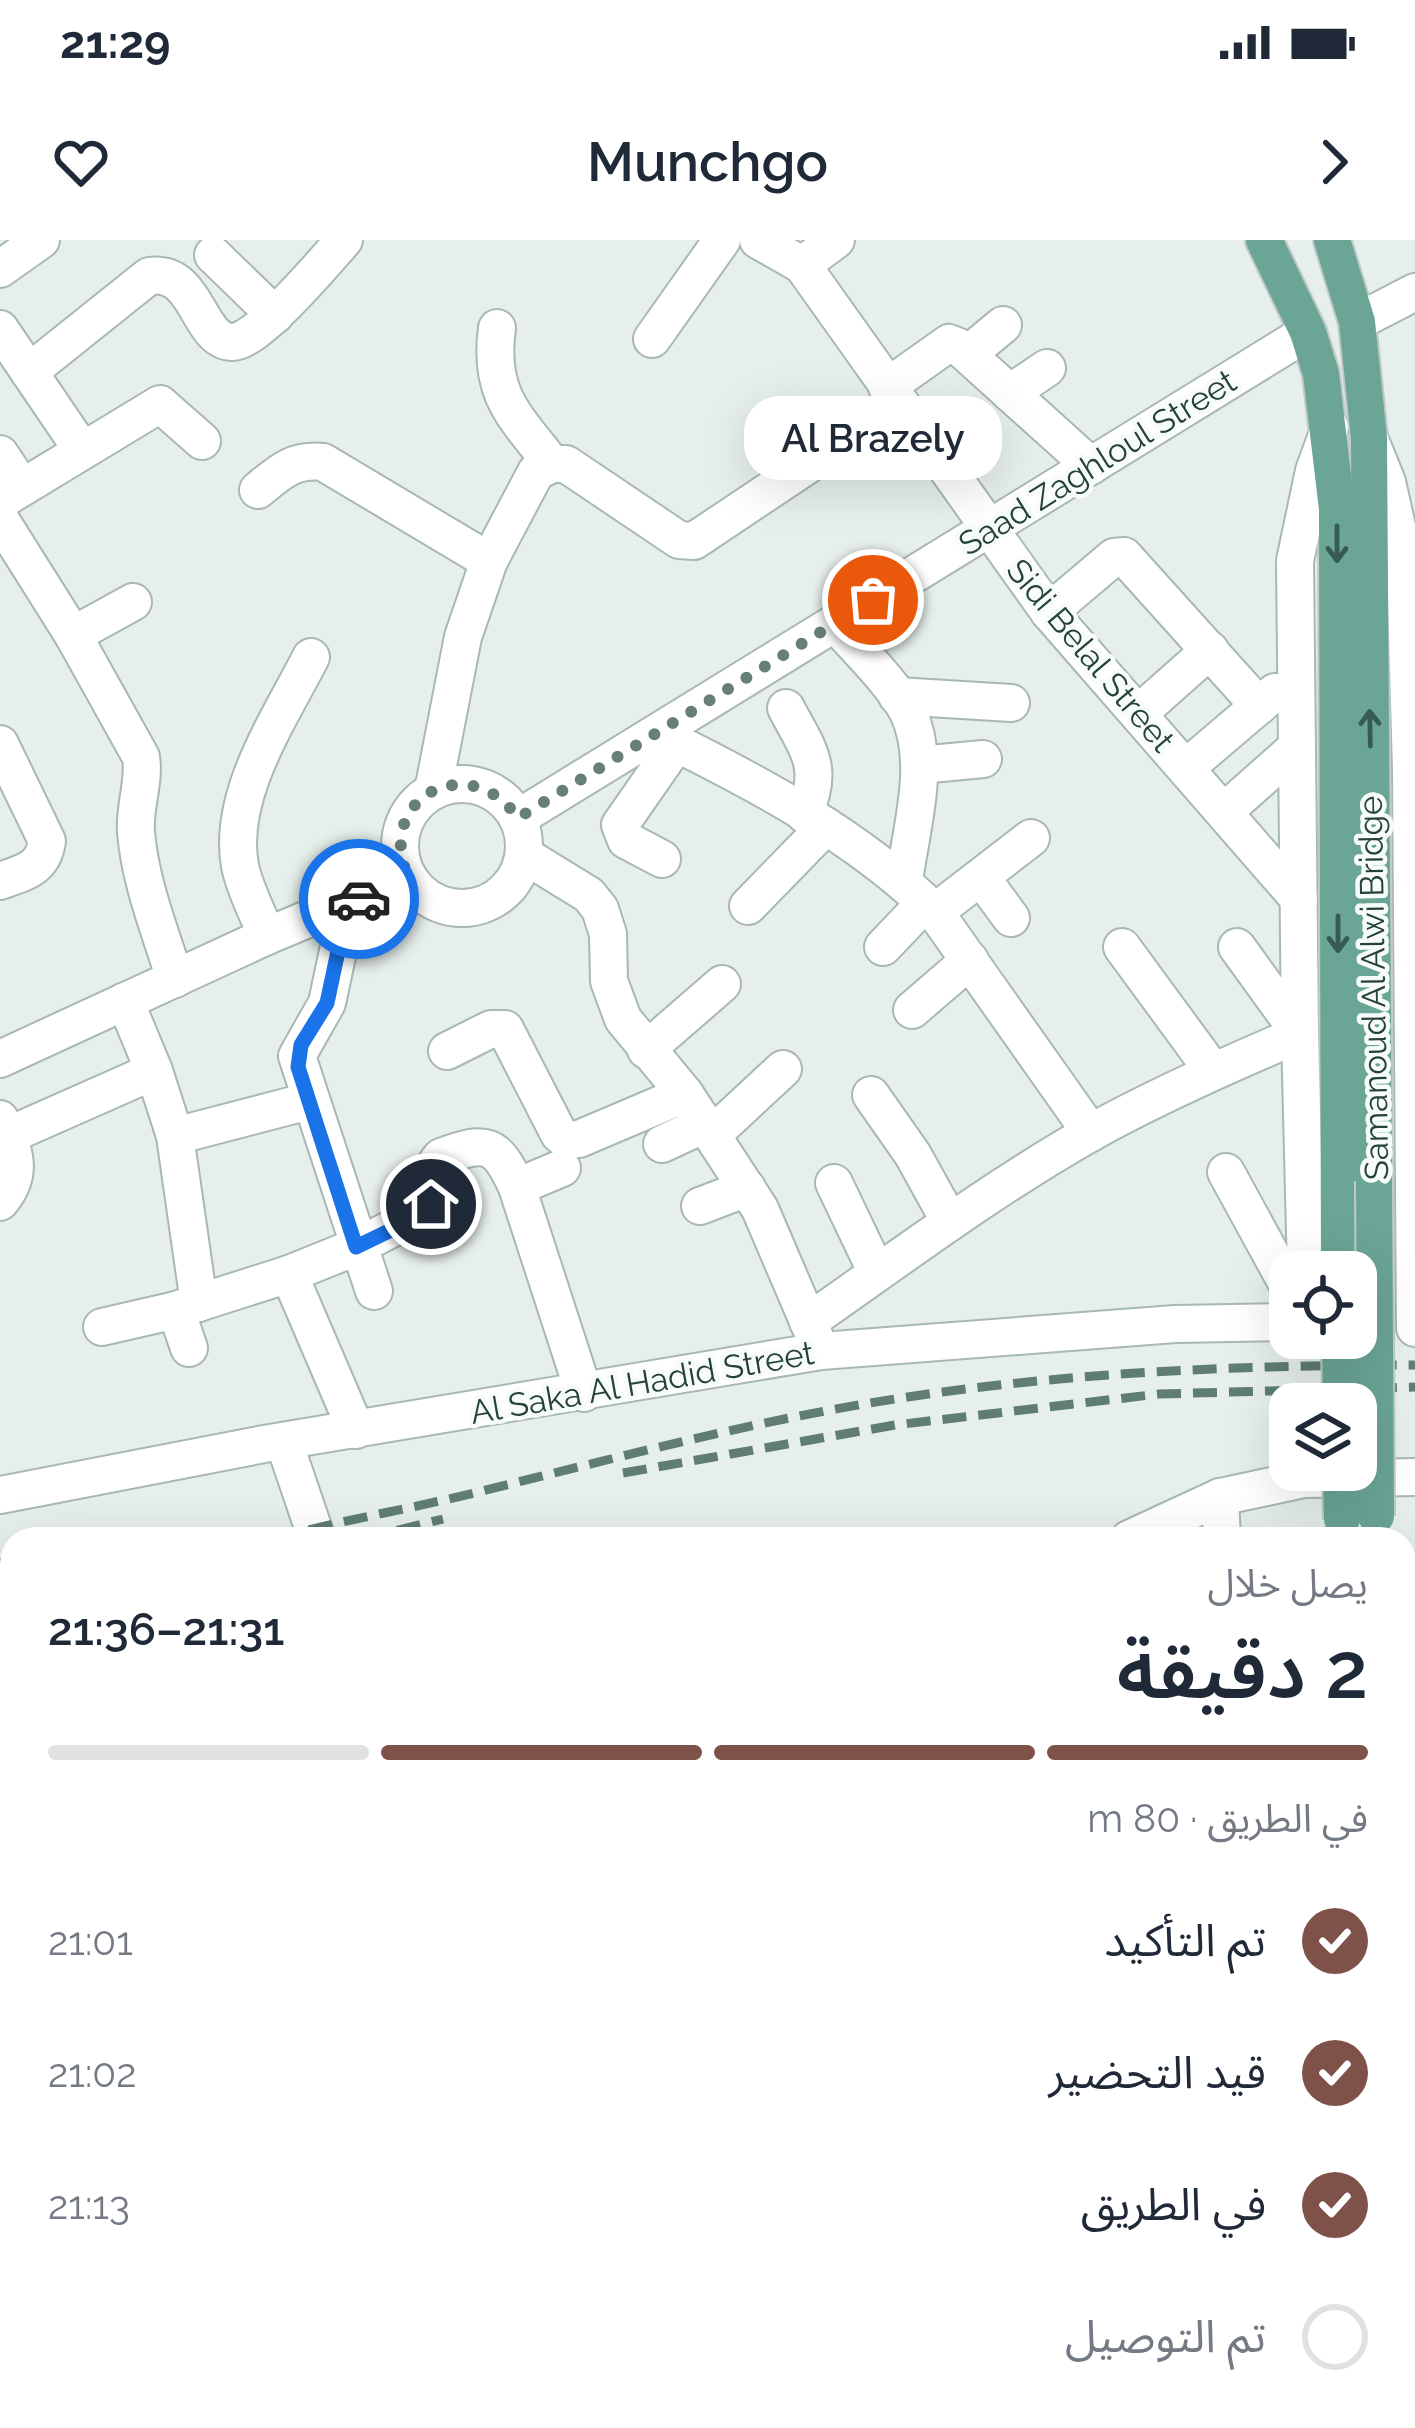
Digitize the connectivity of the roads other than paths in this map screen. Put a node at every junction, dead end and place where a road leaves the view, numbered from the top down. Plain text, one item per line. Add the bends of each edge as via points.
1 (40, 240) edge
2 (344, 240) edge
3 (722, 240) edge
4 (758, 240) edge
5 (836, 240) edge
6 (1264, 240) edge
7 (1332, 240) edge
8 (213, 255) dead end
9 (802, 265) junction
10 (0, 268) edge
11 (1415, 292) edge
12 (275, 315) junction
13 (1358, 322) junction
14 (1003, 325) dead end
15 (497, 328) dead end
16 (0, 329) edge
17 (1307, 332) junction
18 (652, 339) dead end
19 (968, 354) junction
20 (1047, 368) dead end
21 (29, 372) junction
22 (1010, 392) junction
23 (893, 395) junction
24 (1330, 427) junction
25 (1369, 438) junction
26 (202, 441) dead end
27 (82, 450) junction
28 (0, 454) edge
29 (552, 464) junction
30 (1091, 466) junction
31 (258, 490) dead end
32 (11, 494) edge
33 (0, 519) edge
34 (987, 530) junction
35 (1410, 559) edge
36 (489, 561) junction
37 (134, 602) dead end
38 (1049, 612) junction
39 (835, 623) junction
40 (1413, 629) edge
41 (73, 635) junction
42 (1210, 650) junction
43 (310, 657) dead end
44 (1295, 675) junction
45 (897, 696) junction
46 (1011, 703) dead end
47 (1259, 706) junction
48 (786, 708) dead end
49 (1138, 713) junction
50 (667, 738) junction
51 (0, 744) edge
52 (1297, 747) junction
53 (983, 759) dead end
54 (920, 765) junction
55 (1187, 767) junction
56 (1414, 770) edge
57 (433, 790) junction
58 (1225, 811) junction
59 (518, 818) junction
60 (815, 820) junction
61 (1031, 838) dead end
62 (524, 855) junction
63 (662, 860) dead end
64 (408, 877) junction
65 (981, 877) junction
66 (0, 880) edge
67 (921, 899) junction
68 (1299, 899) junction
69 (348, 904) junction
70 (748, 906) dead end
71 (1011, 918) dead end
72 (267, 936) junction
73 (883, 946) dead end
74 (1122, 947) dead end
75 (1237, 947) dead end
76 (970, 960) junction
77 (175, 979) junction
78 (722, 984) dead end
79 (125, 1001) junction
80 (912, 1010) dead end
81 (1413, 1021) edge
82 (1300, 1034) junction
83 (646, 1050) junction
84 (447, 1051) dead end
85 (0, 1059) edge
86 (783, 1069) dead end
87 (154, 1071) junction
88 (1213, 1071) junction
89 (871, 1095) dead end
90 (309, 1101) junction
91 (701, 1117) junction
92 (4, 1127) edge
93 (1091, 1133) junction
94 (175, 1136) junction
95 (662, 1144) dead end
96 (562, 1168) dead end
97 (1226, 1172) dead end
98 (834, 1183) dead end
99 (1356, 1183) junction
100 (517, 1187) junction
101 (747, 1188) junction
102 (0, 1202) edge
103 (700, 1206) dead end
104 (950, 1222) junction
105 (356, 1247) junction
106 (1269, 1251) edge
107 (1305, 1251) edge
108 (1343, 1251) edge
109 (878, 1273) junction
110 (289, 1274) junction
111 (374, 1291) dead end
112 (187, 1307) junction
113 (1269, 1322) edge
114 (1377, 1326) edge
115 (102, 1327) dead end
116 (1414, 1328) edge
117 (814, 1336) junction
118 (189, 1348) dead end
119 (584, 1393) junction
120 (356, 1430) junction
121 (284, 1442) junction
122 (1415, 1477) edge
123 (2, 1489) edge
124 (1348, 1491) edge
125 (1220, 1497) junction
126 (313, 1527) edge
127 (1156, 1527) edge
128 (1221, 1527) edge
129 (1359, 1527) edge
130 (1359, 1527) edge

1 - 10 street
2 - 12 street
3 - 18 street
4 - 9 street, Sidi Belal Street
5 - 9 street
6 - 17 main road, Samanoud Al Alwi Bridge
7 - 13 main road, Samanoud Al Alwi Bridge
8 - 12 street
9 - 23 street, Sidi Belal Street
11 - 13 street
12 - 21 street via 232,342 219,337 176,279 149,276
13 - 25 main road, Samanoud Al Alwi Bridge
14 - 19 street
15 - 29 street via 494,373 502,401
16 - 21 street
17 - 24 main road, Samanoud Al Alwi Bridge
17 - 30 street, Saad Zaghloul Street
19 - 22 street
19 - 23 street via 949,344
20 - 22 street
21 - 27 street
22 - 30 street
23 - 29 street via 694,541 664,531 578,470
23 - 34 street, Sidi Belal Street
24 - 44 street via 1295,561
24 -> 99 main road, Samanoud Al Alwi Bridge
25 - 35 street
99 -> 25 main road, Samanoud Al Alwi Bridge
26 - 27 street via 160,404
27 - 32 street
28 - 32 street
29 - 36 street via 536,472
30 - 34 street, Saad Zaghloul Street
31 - 36 street via 287,466 323,463
33 - 41 street
34 - 38 street, Sidi Belal Street
34 - 39 street, Saad Zaghloul Street
35 - 40 street
36 - 57 street via 478,642
37 - 41 street
38 - 42 street via 1124,556
38 - 49 street, Sidi Belal Street
39 - 45 street
39 - 50 street, Saad Zaghloul Street
40 - 56 street
41 - 77 street via 141,757 139,864
42 - 47 street
42 - 49 street
43 - 72 street via 261,757 238,828 240,868
44 - 47 street
44 - 52 street
45 - 46 street
45 - 54 street
47 - 55 street
48 - 60 street via 817,774
49 - 55 street, Sidi Belal Street
50 - 59 street, Saad Zaghloul Street
50 - 60 street
50 - 63 street via 620,825 626,840
51 - 66 street via 47,841 34,868
52 - 58 street
52 - 68 street
53 - 54 street
54 - 67 street
55 - 58 street, Sidi Belal Street
56 - 81 street
57 - 59 street via 481,786
57 - 64 street via 402,829
58 - 68 street, Sidi Belal Street
59 - 62 street
60 - 67 street
60 - 70 street
61 - 65 street
62 - 64 street via 508,889 474,907 436,902
62 - 83 street via 600,909 609,981
64 - 69 street
65 - 67 street
65 - 71 street
67 - 73 street
67 - 76 street
68 - 82 street
69 - 72 street
69 - 90 street via 327,1003 297,1056
72 - 77 street
74 - 88 street
75 - 82 street
76 - 80 street
76 - 93 street
77 - 79 street
78 - 83 street
79 - 85 street
79 - 87 street
81 - 116 street
82 - 88 street
82 - 107 street
83 - 91 street
84 - 91 street via 486,1017 505,1029 566,1139
86 - 91 street
87 - 92 street
87 - 94 street
88 - 93 street
89 - 104 street
90 - 94 street
90 - 105 street
91 - 95 street
91 - 101 street
92 - 102 street via 17,1162
93 - 104 street
94 - 112 street
96 - 100 street
97 - 106 street
98 - 109 street
99 - 108 main road, Samanoud Al Alwi Bridge
99 - 129 main road, Samanoud Al Alwi Bridge, bridge
100 - 105 street via 503,1157 473,1145 441,1157 428,1210
100 - 119 street
101 - 103 street
101 - 117 street
104 - 109 street
105 - 110 street
105 - 111 street
109 - 117 street
110 - 112 street
110 - 120 street
112 - 115 street
112 - 118 street
113 - 117 street, Al Saka Al Hadid Street
114 - 116 street
117 - 119 street, Al Saka Al Hadid Street
119 - 120 street, Al Saka Al Hadid Street
120 - 121 street, Al Saka Al Hadid Street
121 - 123 street, Al Saka Al Hadid Street
121 - 126 street
122 - 125 street via 1304,1479
124 - 130 main road, Samanoud Al Alwi Bridge, bridge
125 - 127 street
125 - 128 street

